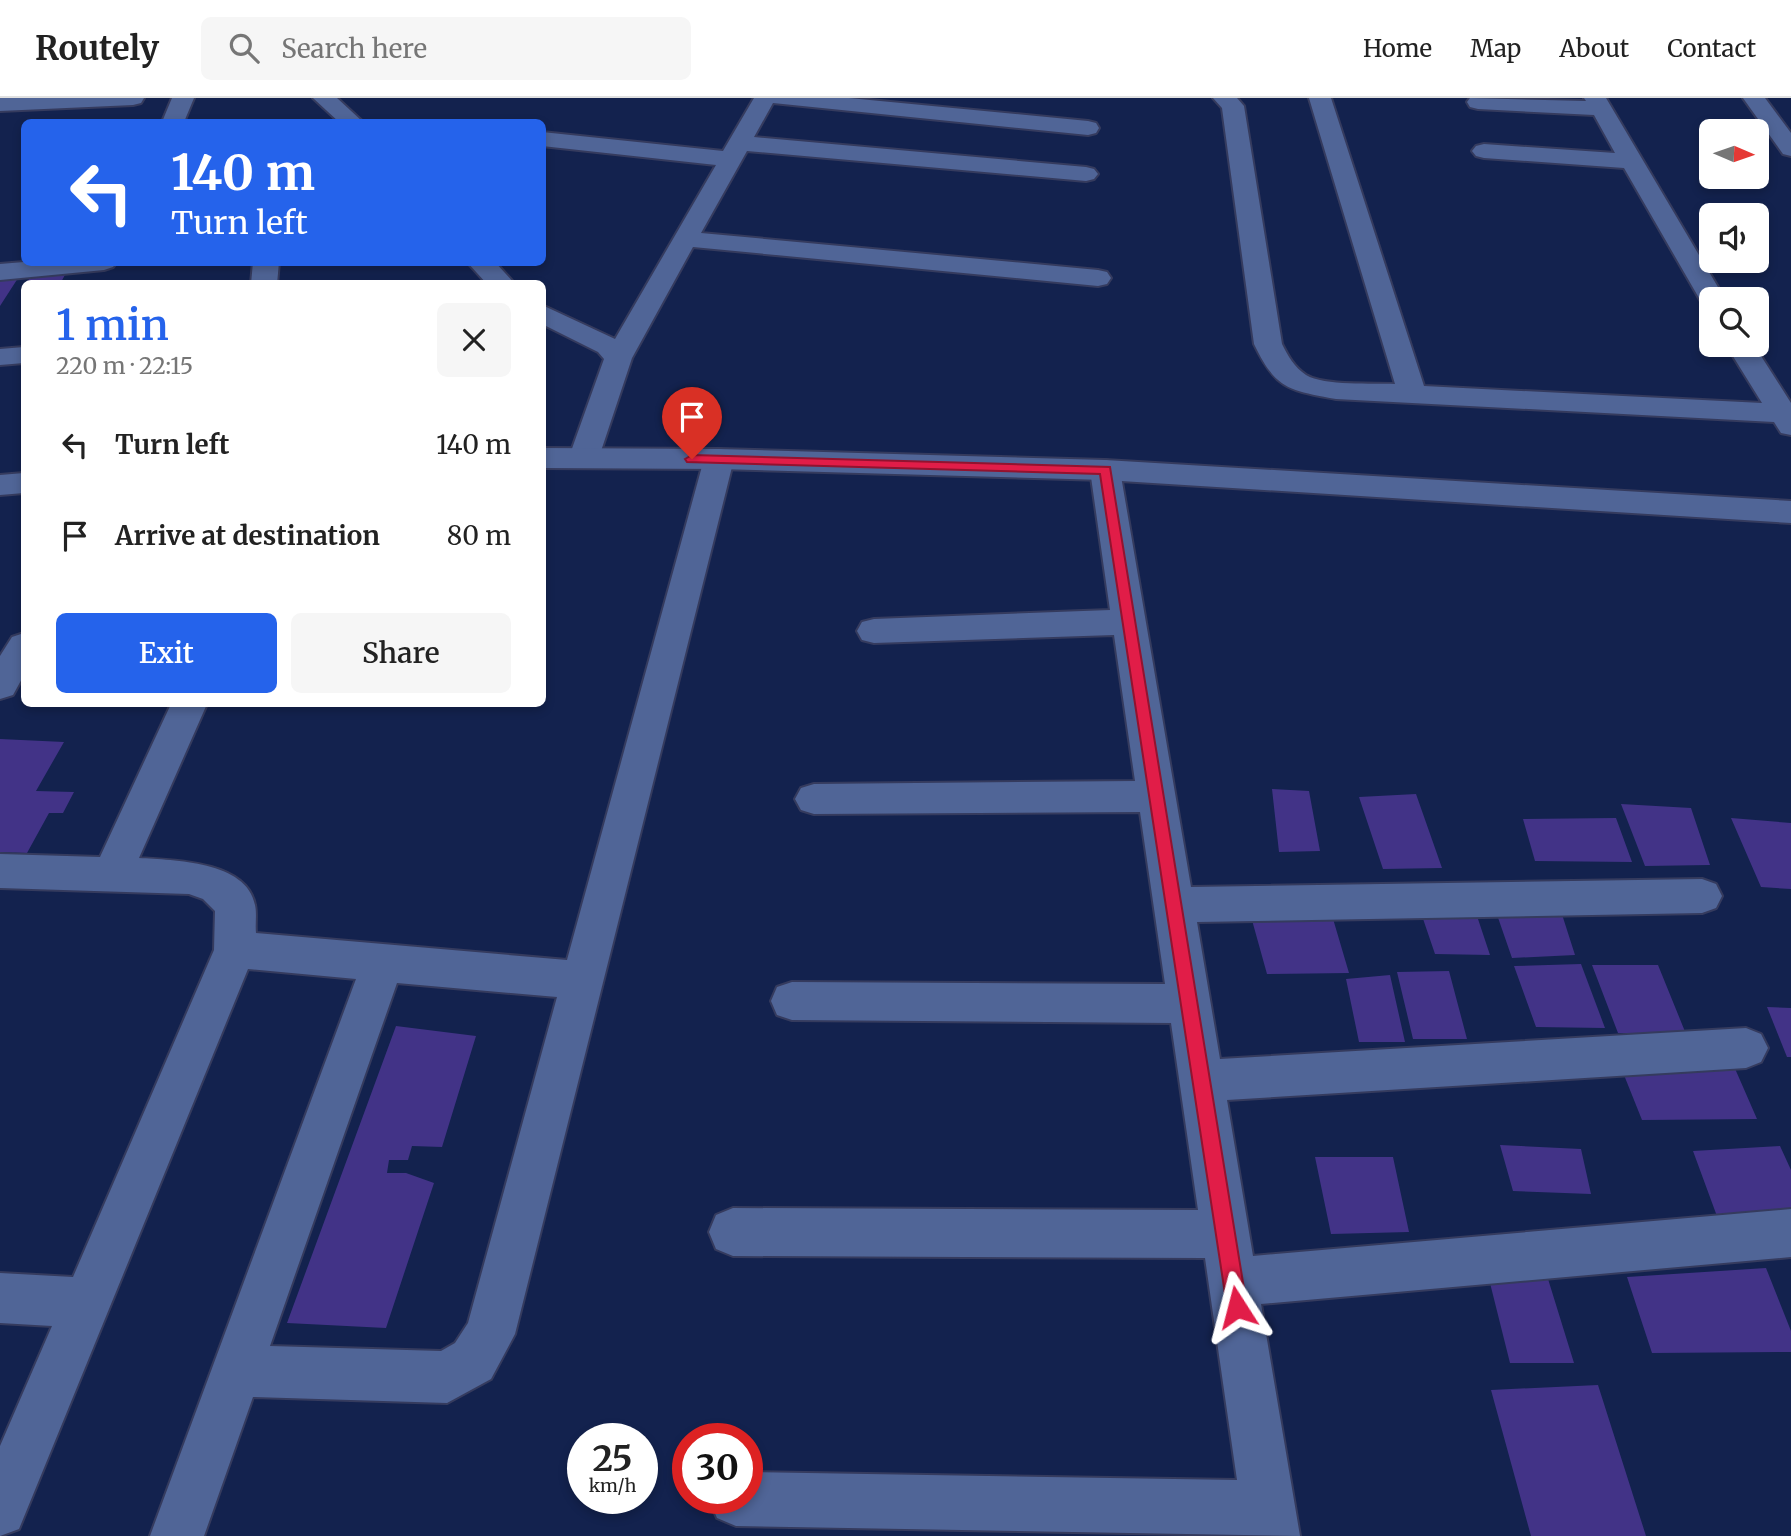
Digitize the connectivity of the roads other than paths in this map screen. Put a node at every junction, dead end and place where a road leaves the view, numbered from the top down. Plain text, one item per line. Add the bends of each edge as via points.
1 (134, 98) edge
2 (183, 98) edge
3 (765, 98) edge
4 (781, 98) edge
5 (1224, 98) edge
6 (1320, 98) edge
7 (1755, 98) edge
8 (74, 99) edge
9 (318, 102) edge
10 (1478, 102) dead end
11 (0, 104) edge
12 (1599, 104) edge
13 (174, 119) edge
14 (347, 119) edge
15 (1088, 128) dead end
16 (546, 139) edge
17 (1791, 149) edge
18 (734, 151) junction
19 (1484, 151) dead end
20 (1632, 161) junction
21 (1086, 174) dead end
22 (685, 239) junction
23 (62, 266) edge
24 (484, 266) edge
25 (0, 272) edge
26 (1098, 278) dead end
27 (498, 280) edge
28 (1705, 287) edge
29 (546, 315) edge
30 (21, 355) edge
31 (0, 357) edge
32 (1748, 357) edge
33 (618, 358) junction
34 (1413, 395) junction
35 (1787, 419) edge
36 (584, 457) junction
37 (546, 458) edge
38 (719, 459) junction
39 (1105, 470) junction
40 (21, 483) edge
41 (0, 485) edge
42 (1790, 513) edge
43 (1129, 622) junction
44 (874, 631) dead end
45 (21, 651) edge
46 (0, 686) edge
47 (188, 707) edge
48 (1157, 796) junction
49 (814, 799) dead end
50 (0, 872) edge
51 (113, 873) junction
52 (1702, 896) dead end
53 (1174, 905) junction
54 (235, 950) junction
55 (383, 963) junction
56 (583, 979) junction
57 (792, 1001) dead end
58 (1190, 1004) junction
59 (1746, 1048) dead end
60 (1201, 1081) junction
61 (733, 1233) dead end
62 (1791, 1233) edge
63 (1225, 1234) junction
64 (1233, 1282) junction
65 (0, 1298) edge
66 (87, 1303) junction
67 (236, 1371) junction
68 (763, 1500) edge
69 (0, 1510) edge
70 (1271, 1522) edge
71 (177, 1536) edge

1 - 8 street
2 - 13 street
3 - 18 street
4 - 15 street
5 - 34 street via 1233,106 1268,344 1278,365 1297,383
6 - 34 street
7 - 17 street
8 - 11 street
9 - 14 street
10 - 12 street
12 - 20 street
16 - 18 street
18 - 21 street
18 - 22 street
19 - 20 street
20 - 28 street
22 - 26 street
22 - 33 street
23 - 25 street
24 - 27 street
29 - 33 street via 608,346
30 - 31 street
32 - 35 street
33 - 36 street
34 - 35 street
36 - 37 street
36 - 38 street
38 - 39 street
38 - 56 street
39 - 42 street
39 - 43 street
40 - 41 street
43 - 44 street
43 - 48 street
45 - 46 street
47 - 51 street
48 - 49 street
48 - 53 street
50 - 51 street
51 - 54 street via 191,877 217,887 235,904
52 - 53 street
53 - 58 street
54 - 55 street
54 - 66 street
55 - 56 street
55 - 67 street
56 - 67 street via 490,1334 473,1361 447,1377
57 - 58 street
58 - 60 street
59 - 60 street
60 - 63 street
61 - 63 street
62 - 64 street
63 - 64 street
64 - 70 street
65 - 66 street
66 - 69 street
67 - 71 street
68 - 70 street

